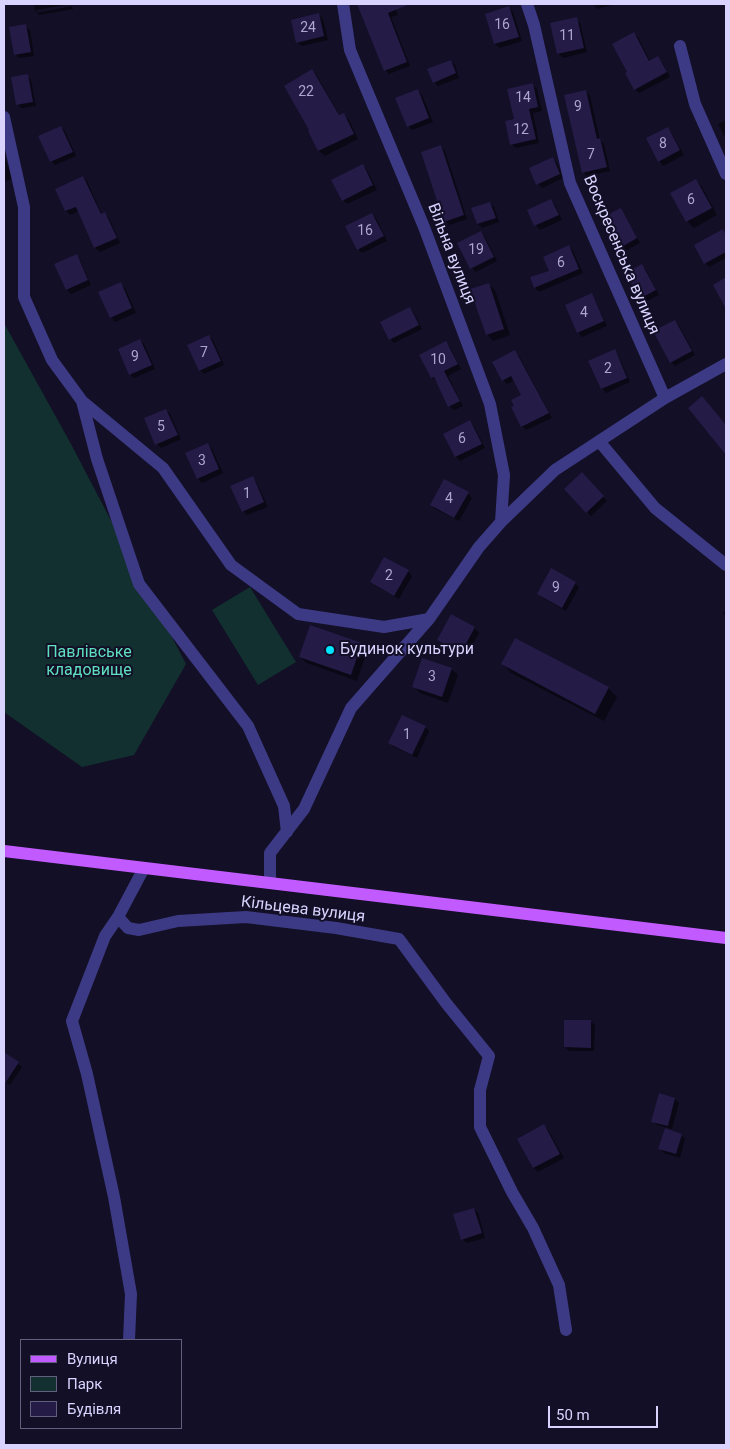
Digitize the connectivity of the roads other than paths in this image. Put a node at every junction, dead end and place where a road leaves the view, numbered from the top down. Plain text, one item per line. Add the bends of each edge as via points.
1 (343, 4) edge
2 (527, 4) edge
3 (680, 46) dead end
4 (4, 118) edge
5 (726, 174) edge
6 (726, 364) edge
7 (665, 398) junction
8 (82, 400) junction
9 (599, 441) junction
10 (501, 522) junction
11 (726, 565) edge
12 (429, 619) junction
13 (287, 832) junction
14 (4, 851) edge
15 (144, 868) junction
16 (270, 883) junction
17 (118, 917) junction
18 (726, 938) edge
19 (566, 1330) dead end
20 (129, 1339) edge

1 - 10 street, Вільна вулиця via 350,50 424,227 490,404 504,476
2 - 7 street, Воскресенська вулиця via 570,183
3 - 5 street via 696,104
4 - 8 street via 24,206 24,297 52,360
6 - 7 street
7 - 9 street
8 - 12 street via 163,468 231,565 298,614 384,627
8 - 13 street via 97,459 139,584 248,726 284,806
9 - 10 street via 555,470
9 - 11 street via 655,508
10 - 12 street via 479,547
12 - 13 street via 351,708 304,809
13 - 16 street via 270,854
14 - 15 main road
15 - 16 main road
15 - 17 street
16 - 18 main road
17 - 19 street, Кільцева вулиця via 128,928 139,930 178,921 246,917 399,939 489,1056 480,1090 480,1127 559,1285
17 - 20 street via 105,936 72,1021 114,1198 131,1294

